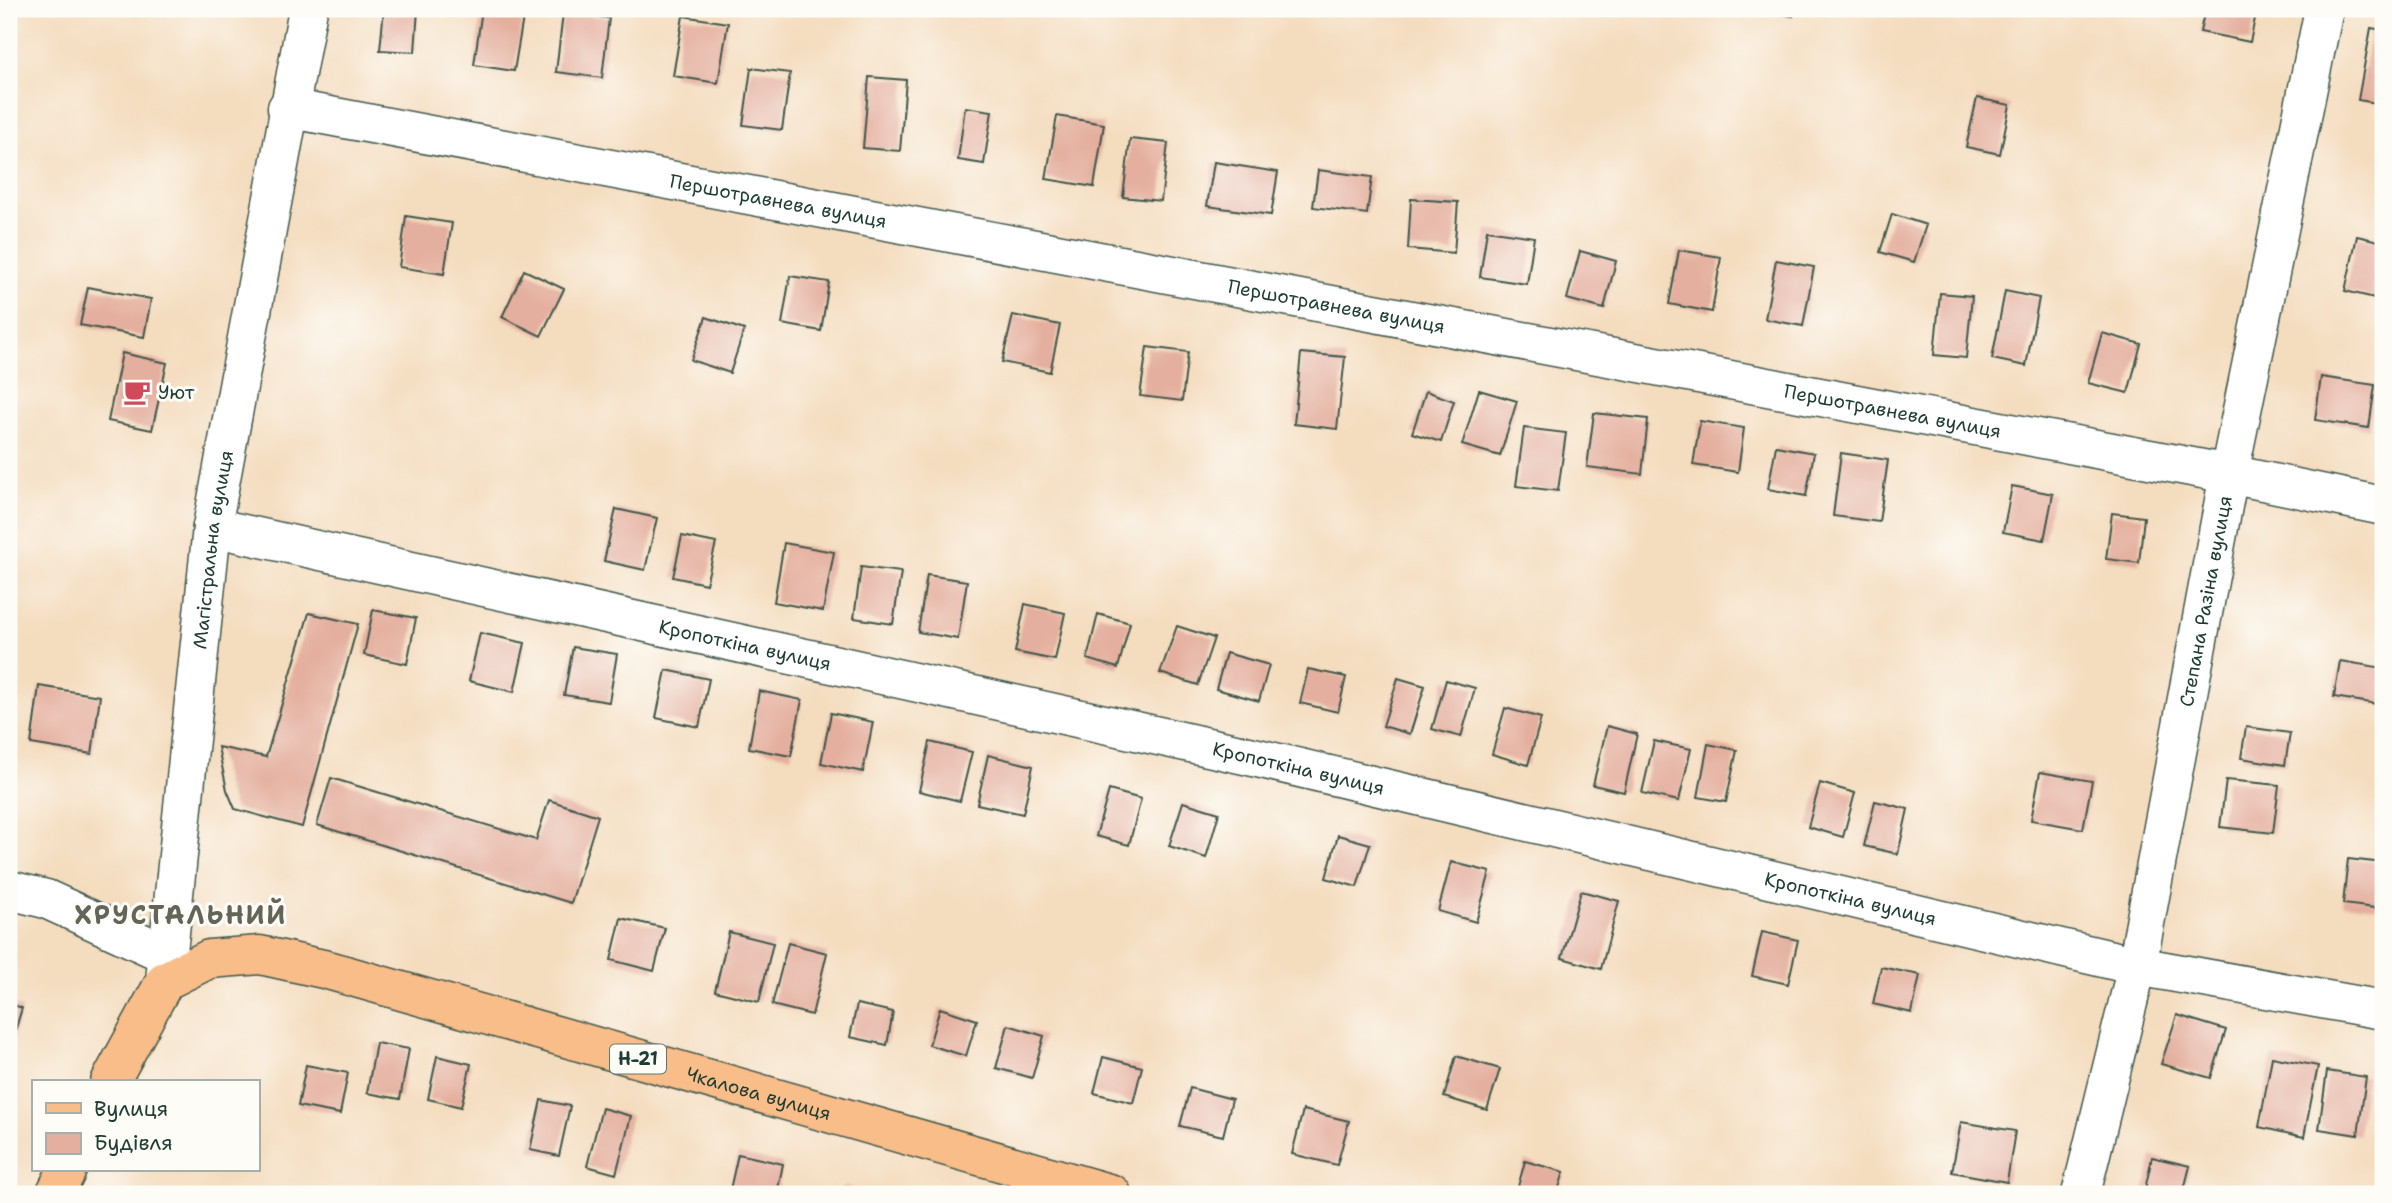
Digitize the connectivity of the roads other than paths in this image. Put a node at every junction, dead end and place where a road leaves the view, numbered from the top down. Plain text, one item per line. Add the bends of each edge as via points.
1 (308, 9) edge
2 (2324, 9) edge
3 (287, 108) junction
4 (2229, 474) junction
5 (2383, 506) edge
6 (212, 527) junction
7 (9, 890) edge
8 (2137, 966) junction
9 (167, 968) junction
10 (2383, 1010) edge
11 (111, 1080) edge
12 (66, 1172) edge
13 (55, 1194) edge
14 (1112, 1194) edge
15 (2081, 1194) edge

1 - 3 street, Магістральна вулиця
2 - 4 street, Степана Разіна вулиця
3 - 4 street, Першотравнева вулиця
3 - 6 street, Магістральна вулиця
4 - 5 street, Першотравнева вулиця
4 - 8 street, Степана Разіна вулиця
6 - 8 street, Кропоткіна вулиця via 1249,756
6 - 9 street, Магістральна вулиця
7 - 9 street via 46,899
8 - 10 street, Кропоткіна вулиця
8 - 15 street, Степана Разіна вулиця
9 - 11 main road, Магістральна вулиця
9 - 14 main road, Чкалова вулиця / Н-21 via 260,955 315,967
12 - 13 main road

